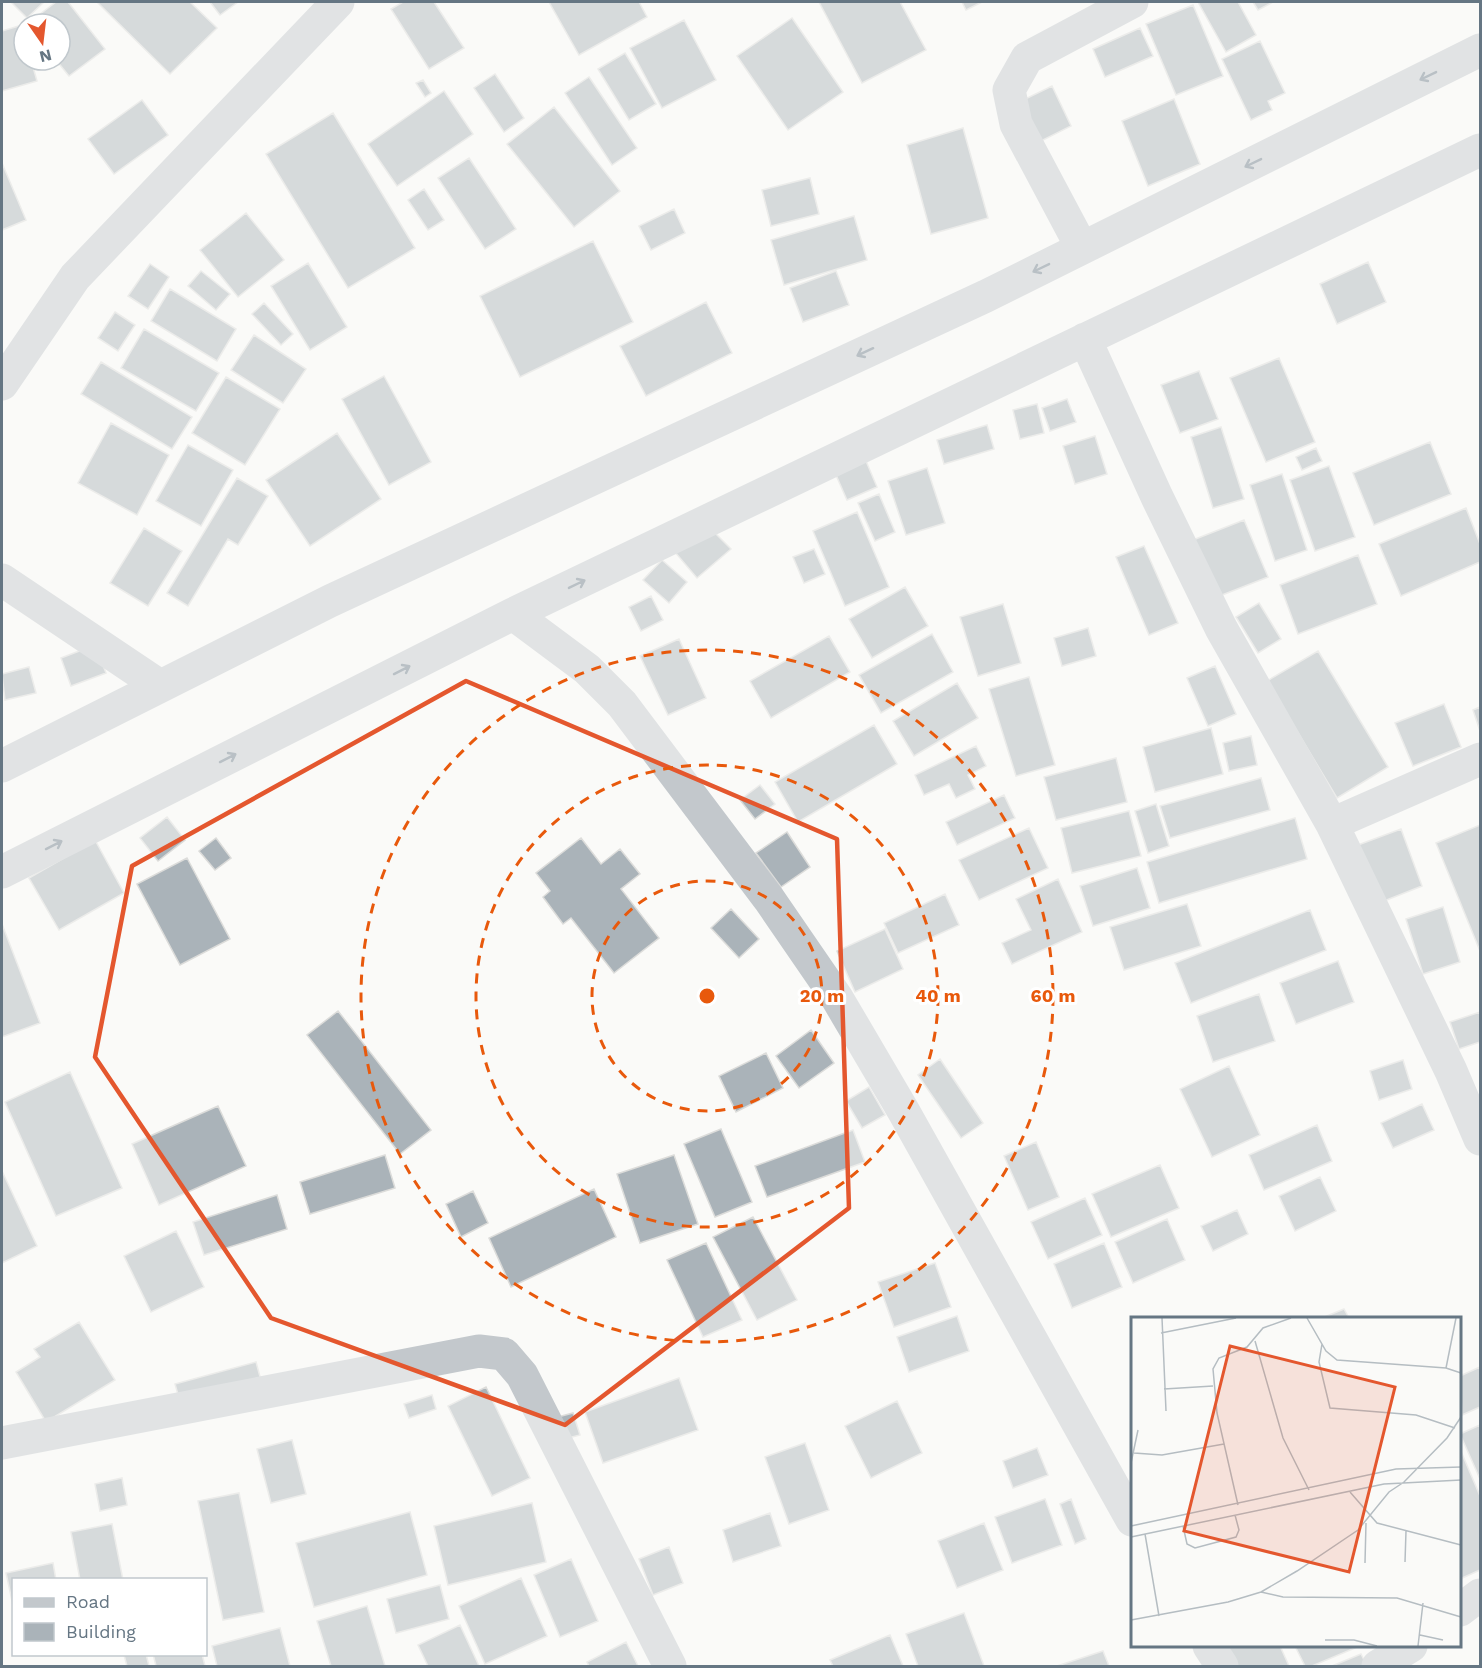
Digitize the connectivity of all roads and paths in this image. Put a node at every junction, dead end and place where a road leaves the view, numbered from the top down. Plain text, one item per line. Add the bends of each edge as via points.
1 (338, 2) edge
2 (1132, 2) edge
3 (1480, 50) edge
4 (1480, 150) edge
5 (1082, 248) junction
6 (1085, 339) junction
7 (2, 384) edge
8 (2, 580) edge
9 (513, 614) junction
10 (160, 686) junction
11 (1480, 759) edge
12 (2, 766) edge
13 (1332, 824) junction
14 (2, 872) edge
15 (1480, 1139) edge
16 (2, 1443) edge
17 (1131, 1518) edge
18 (1480, 1595) edge
19 (1461, 1609) edge
20 (1210, 1647) edge
21 (1409, 1647) edge
22 (670, 1666) edge
23 (1222, 1666) edge
24 (1378, 1666) edge

1 - 7 street via 75,277
2 - 5 street via 1027,58 1009,90 1016,124
3 -> 5 street
4 - 6 street
5 -> 10 street via 341,596
9 -> 6 street
6 - 13 street via 1221,628
8 - 10 street
14 -> 9 street
9 - 17 street via 587,669 622,704 769,899 837,998
10 - 12 street
11 - 13 street
13 - 15 street
16 - 22 street via 479,1351 504,1354 522,1375
18 - 19 street
20 - 23 street
21 - 24 street

